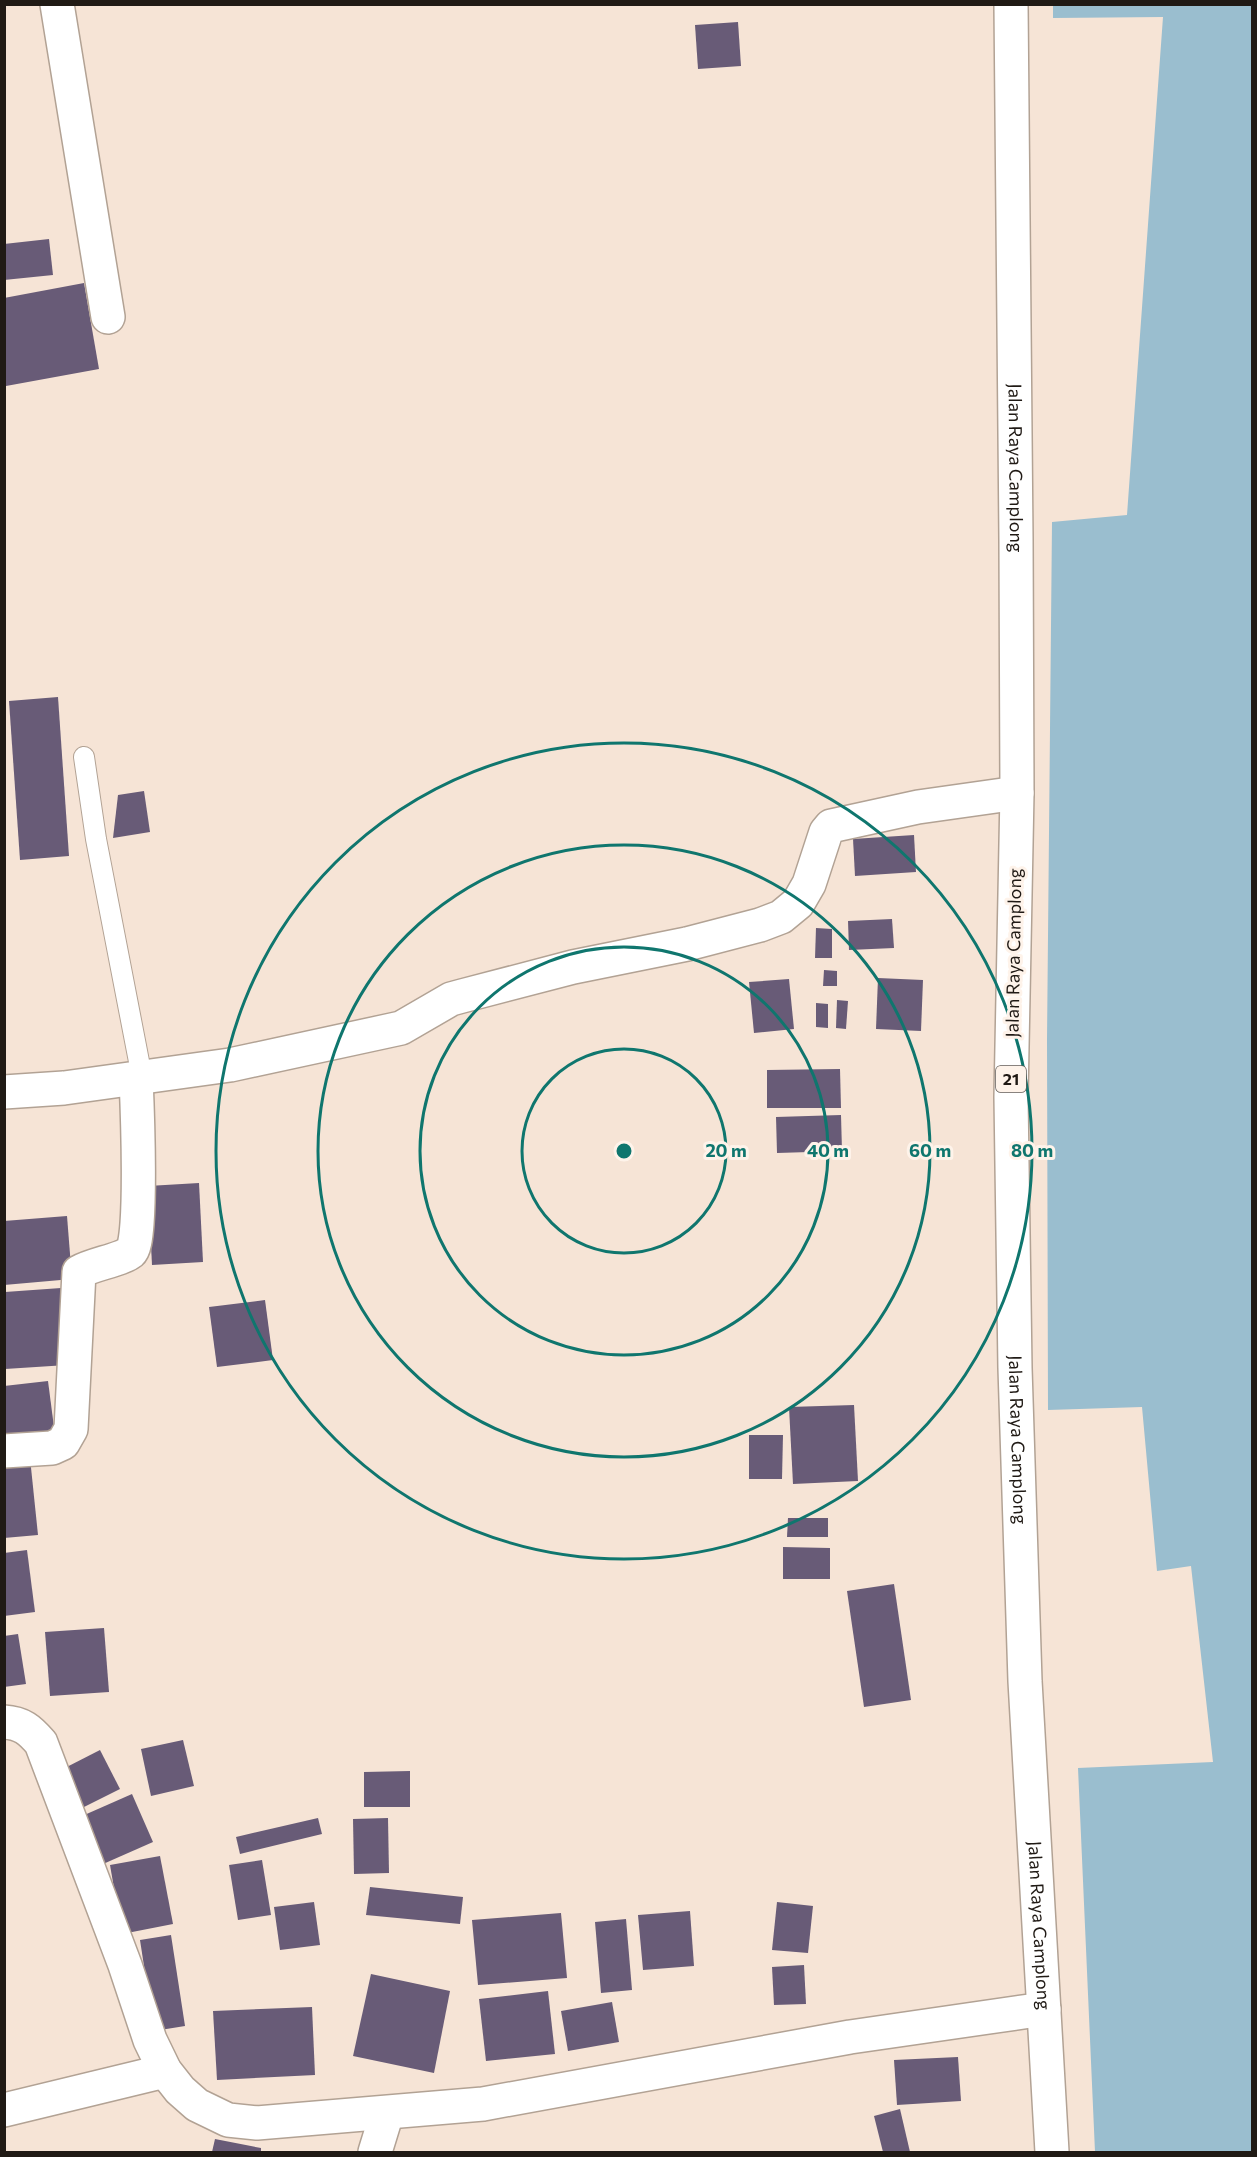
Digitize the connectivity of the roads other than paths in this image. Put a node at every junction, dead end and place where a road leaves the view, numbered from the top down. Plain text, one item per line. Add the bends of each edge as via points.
1 (57, 4) edge
2 (1011, 4) edge
3 (108, 318) dead end
4 (84, 757) dead end
5 (1017, 793) junction
6 (139, 1077) junction
7 (4, 1092) edge
8 (4, 1451) edge
9 (4, 1722) edge
10 (1044, 2009) junction
11 (165, 2071) junction
12 (4, 2110) edge
13 (387, 2113) junction
14 (375, 2152) edge
15 (1052, 2152) edge

1 - 3 main road
2 - 5 main road, Jalan Raya Camplong / 21
4 - 6 lane
5 - 6 main road via 918,807 831,826 798,903 760,925 451,999 401,1028 230,1065
5 - 10 main road, Jalan Raya Camplong / 21 via 1011,1097 1015,1368 1025,1681
6 - 7 main road
6 - 8 main road via 136,1245 131,1252 79,1272 71,1429 63,1443 52,1448
9 - 11 main road via 19,1723 41,1743 150,2040
10 - 13 main road via 850,2037 483,2104
10 - 15 main road, Jalan Raya Camplong / 21
11 - 12 main road
11 - 13 main road via 198,2105 228,2120 257,2122
13 - 14 main road

